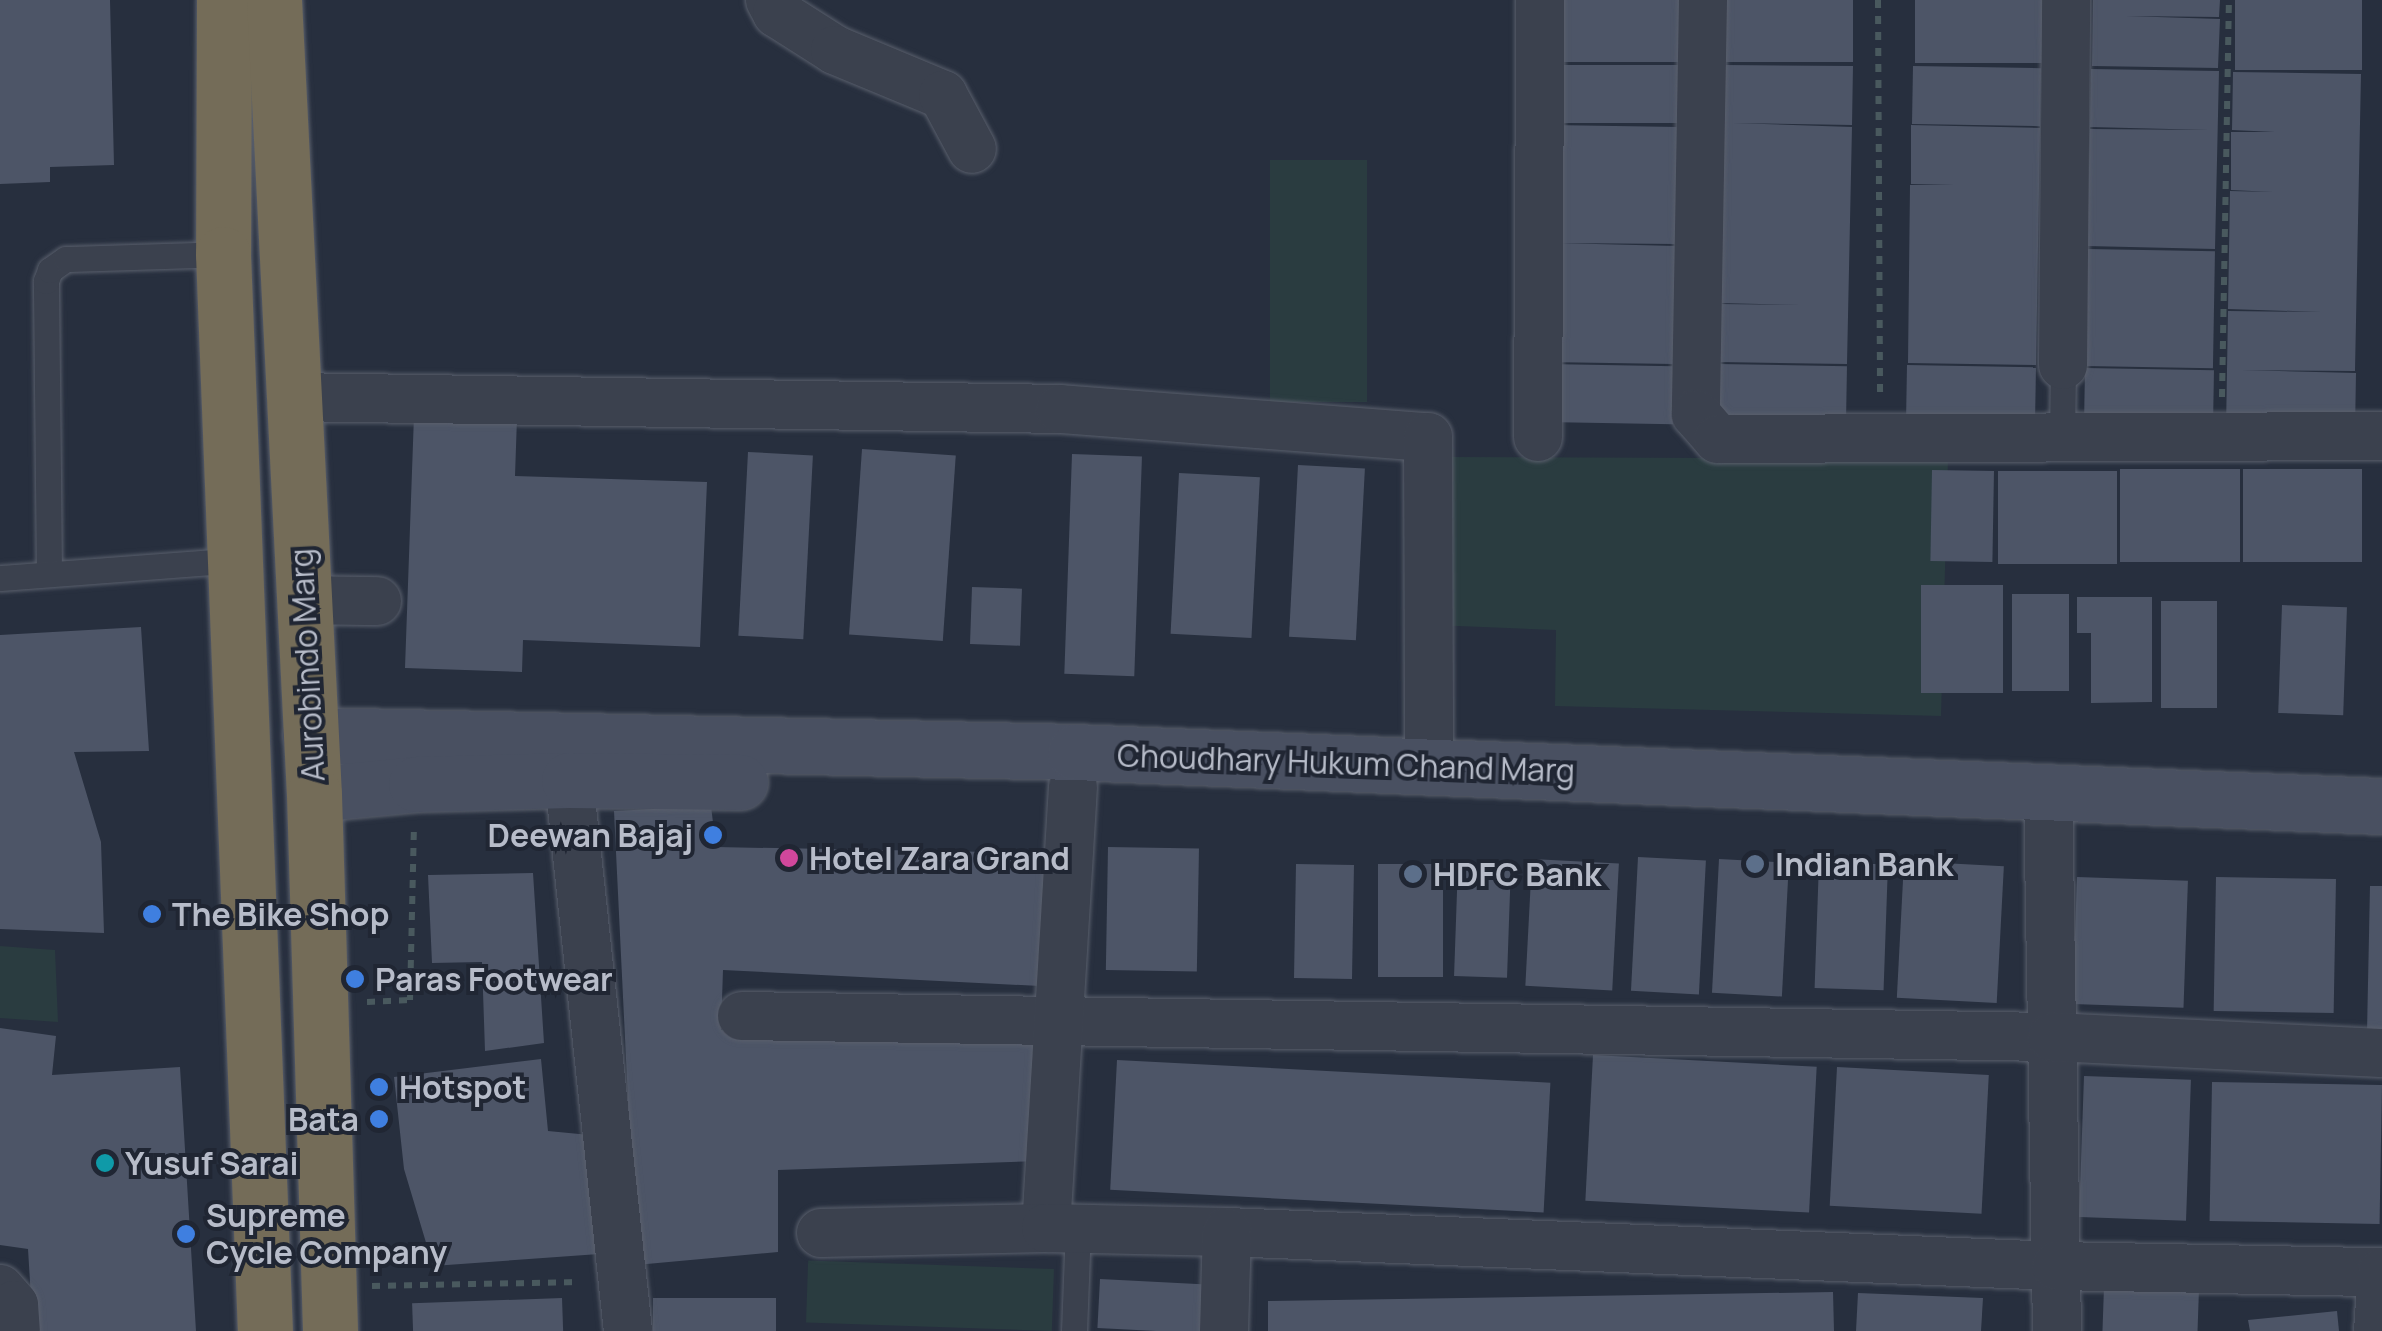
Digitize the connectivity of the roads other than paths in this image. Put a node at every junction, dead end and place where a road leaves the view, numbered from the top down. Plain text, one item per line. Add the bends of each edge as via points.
1 (224, 0) edge
2 (274, 0) edge
3 (770, 0) edge
4 (1540, 0) edge
5 (1702, 0) edge
6 (2066, 0) edge
7 (972, 148) dead end
8 (223, 254) junction
9 (2063, 365) joint
10 (292, 397) junction
11 (2382, 436) edge
12 (1538, 437) dead end
13 (2062, 438) junction
14 (238, 560) junction
15 (49, 574) junction
16 (0, 578) edge
17 (302, 600) junction
18 (377, 601) dead end
19 (310, 735) junction
20 (1430, 766) junction
21 (569, 780) junction
22 (1074, 787) junction
23 (314, 794) junction
24 (2382, 806) edge
25 (2049, 807) junction
26 (2382, 842) edge
27 (742, 1016) dead end
28 (1058, 1024) junction
29 (2052, 1037) junction
30 (2382, 1053) edge
31 (1062, 1228) junction
32 (821, 1232) dead end
33 (1228, 1232) junction
34 (2056, 1266) junction
35 (2382, 1272) edge
36 (0, 1289) edge
37 (328, 1309) edge
38 (16, 1331) edge
39 (265, 1331) edge
40 (628, 1331) edge
41 (1074, 1331) edge
42 (1224, 1331) edge
43 (2057, 1331) edge
44 (2378, 1331) edge

1 - 8 highway, Aurobindo Marg
2 - 10 highway, Aurobindo Marg
3 - 7 street via 777,13 835,50 943,95
4 - 12 street
5 - 13 street via 1700,424 1718,439
6 - 9 street
8 - 14 highway, Aurobindo Marg
8 - 15 lane via 66,259 50,270
9 - 13 lane
10 - 17 highway, Aurobindo Marg
10 - 20 street via 1060,409 1428,437
11 - 13 street
14 - 15 lane
14 - 39 highway, Aurobindo Marg
15 - 16 lane
17 - 18 street
17 - 19 highway, Aurobindo Marg
19 - 20 street, Choudhary Hukum Chand Marg
19 - 23 highway, Aurobindo Marg
20 - 25 street, Choudhary Hukum Chand Marg via 1838,785
21 - 22 street, Choudhary Hukum Chand Marg
21 - 23 street, Choudhary Hukum Chand Marg
21 - 40 street
22 - 25 street, Choudhary Hukum Chand Marg via 1836,821
22 - 28 street
23 - 37 highway, Aurobindo Marg
24 - 25 street, Choudhary Hukum Chand Marg
25 - 26 street, Choudhary Hukum Chand Marg
25 - 29 street
27 - 28 street
28 - 29 street
28 - 31 street
29 - 30 street
29 - 34 street
31 - 32 street
31 - 33 street
31 - 41 lane
33 - 34 street
33 - 42 street
34 - 35 street
34 - 43 street
35 - 44 street
36 - 38 street via 14,1305

